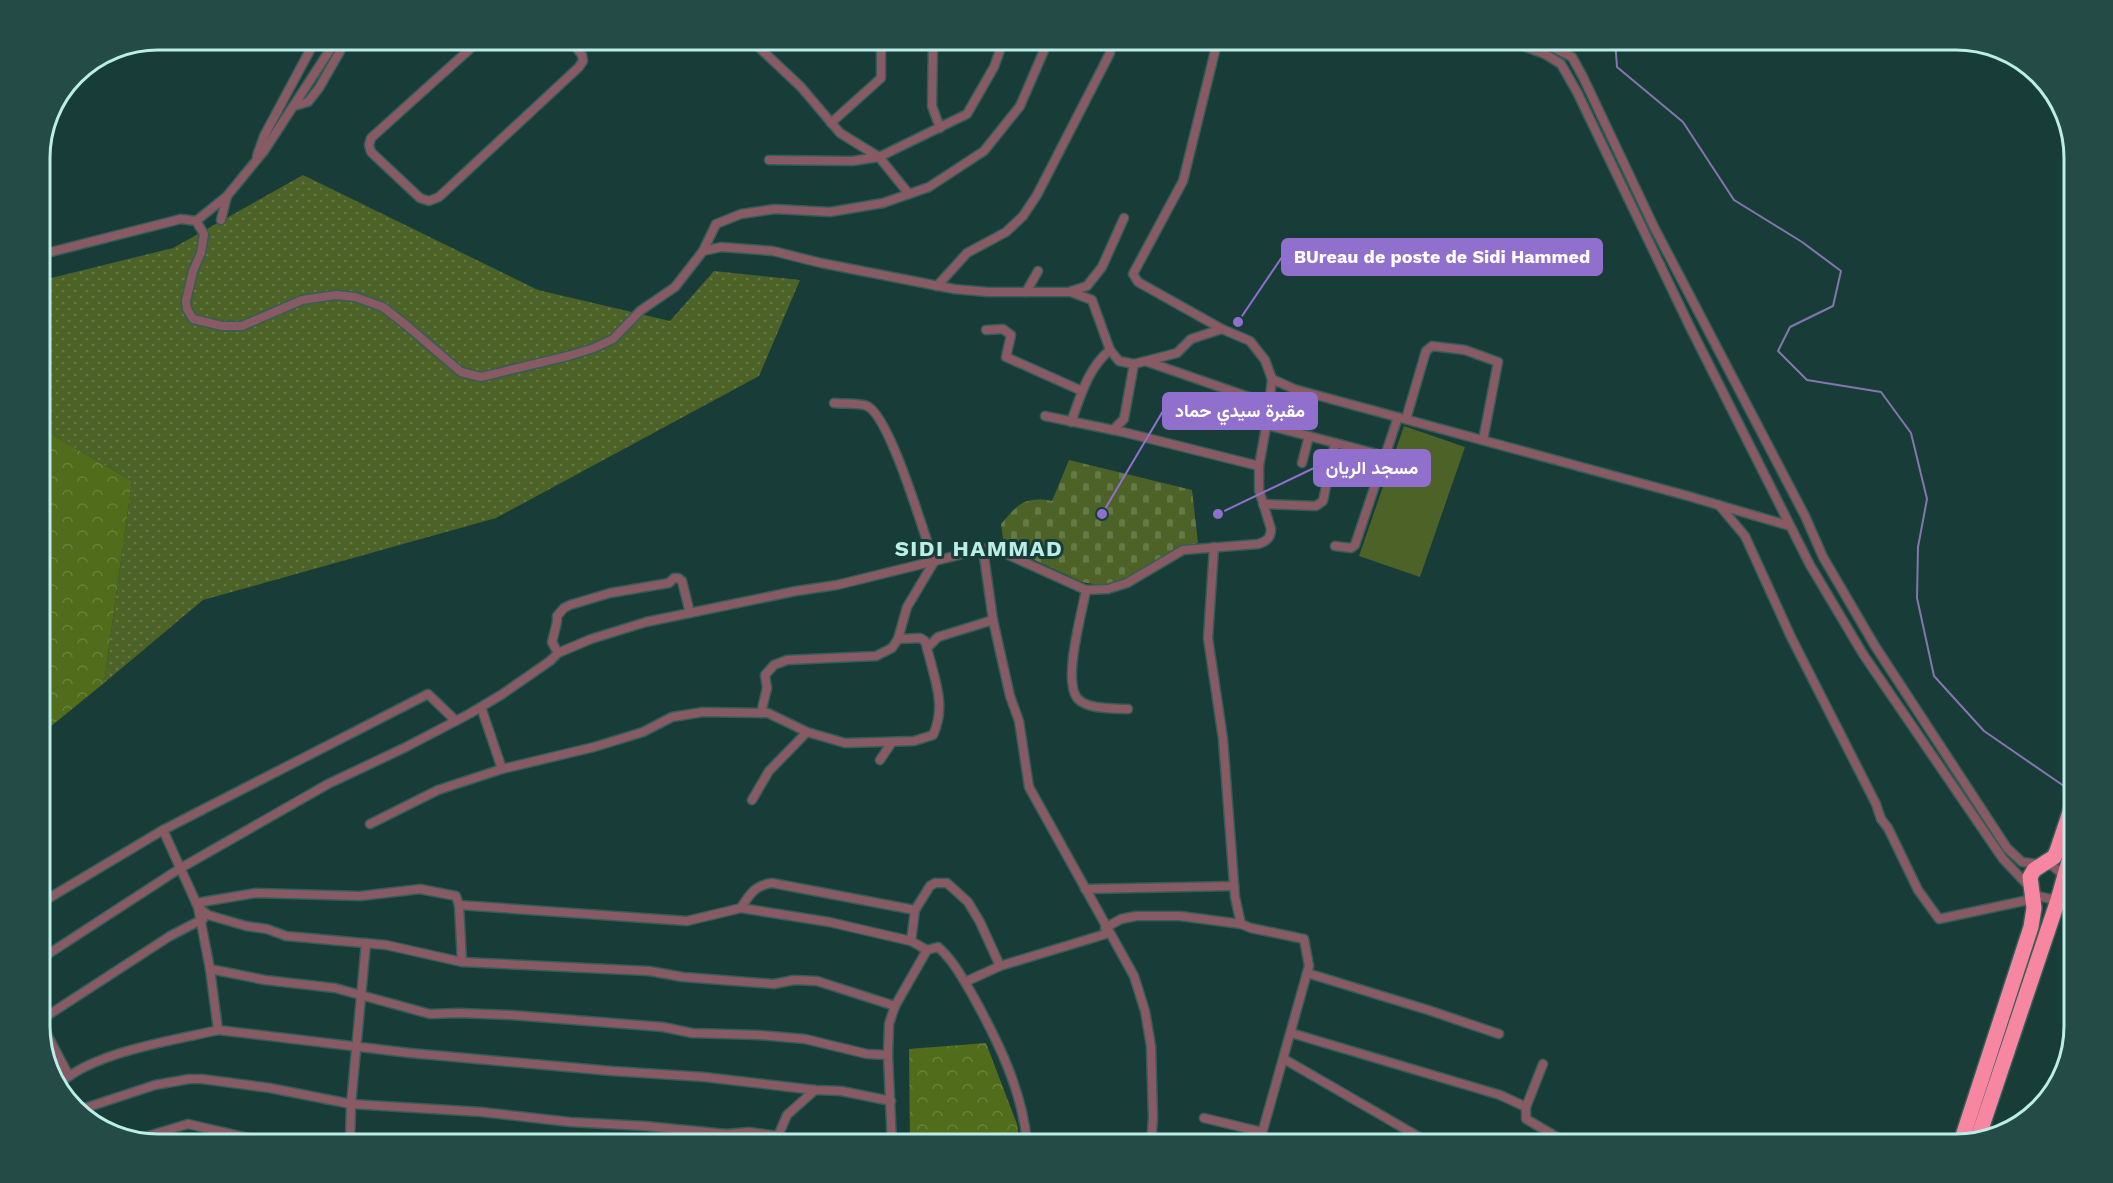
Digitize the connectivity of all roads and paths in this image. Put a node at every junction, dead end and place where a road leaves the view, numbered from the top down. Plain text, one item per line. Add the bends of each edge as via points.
1 (310, 50) edge
2 (330, 50) edge
3 (341, 50) edge
4 (469, 50) edge
5 (577, 50) edge
6 (762, 50) edge
7 (881, 50) edge
8 (933, 50) edge
9 (1000, 50) edge
10 (1043, 50) edge
11 (1110, 50) edge
12 (1215, 50) edge
13 (1534, 50) edge
14 (1558, 50) edge
15 (293, 106) junction
16 (1589, 116) junction
17 (831, 123) junction
18 (1605, 124) junction
19 (940, 128) junction
20 (879, 157) junction
21 (769, 160) dead end
22 (255, 162) junction
23 (909, 194) junction
24 (227, 195) junction
25 (1124, 218) dead end
26 (221, 220) dead end
27 (196, 221) junction
28 (704, 251) junction
29 (50, 252) edge
30 (1038, 271) dead end
31 (937, 286) junction
32 (1087, 286) junction
33 (1026, 292) junction
34 (1071, 292) junction
35 (1092, 300) junction
36 (1222, 329) junction
37 (986, 330) dead end
38 (1110, 350) junction
39 (1147, 362) junction
40 (1134, 364) junction
41 (1272, 379) junction
42 (1082, 392) junction
43 (834, 403) dead end
44 (1269, 404) junction
45 (1045, 416) dead end
46 (1402, 418) junction
47 (1071, 422) junction
48 (1267, 425) junction
49 (1113, 430) junction
50 (1309, 436) junction
51 (1483, 440) junction
52 (1335, 443) junction
53 (1385, 456) junction
54 (1302, 463) dead end
55 (1259, 466) junction
56 (1263, 504) junction
57 (1719, 505) junction
58 (1783, 514) junction
59 (1805, 516) junction
60 (1790, 525) junction
61 (1335, 546) dead end
62 (1214, 547) junction
63 (982, 549) junction
64 (934, 562) junction
65 (1086, 590) junction
66 (690, 613) junction
67 (993, 620) junction
68 (898, 639) junction
69 (927, 648) junction
70 (558, 653) junction
71 (481, 707) junction
72 (1128, 709) dead end
73 (760, 712) junction
74 (456, 721) junction
75 (807, 732) junction
76 (892, 742) junction
77 (880, 760) dead end
78 (502, 769) junction
79 (752, 800) dead end
80 (370, 824) dead end
81 (163, 830) junction
82 (2064, 831) edge
83 (2043, 864) junction
84 (179, 869) junction
85 (2064, 875) edge
86 (2064, 881) edge
87 (1234, 886) junction
88 (1085, 889) junction
89 (2032, 895) junction
90 (2060, 895) junction
91 (50, 897) edge
92 (197, 905) junction
93 (459, 905) junction
94 (741, 908) junction
95 (915, 910) junction
96 (205, 918) junction
97 (1241, 924) junction
98 (1107, 931) junction
99 (911, 941) junction
100 (366, 943) junction
101 (927, 950) junction
102 (50, 953) edge
103 (462, 962) junction
104 (1000, 966) junction
105 (210, 969) junction
106 (1307, 973) junction
107 (964, 982) junction
108 (361, 995) junction
109 (895, 1006) junction
110 (50, 1014) edge
111 (218, 1030) junction
112 (1291, 1033) junction
113 (1499, 1034) dead end
114 (52, 1043) edge
115 (356, 1047) junction
116 (888, 1055) junction
117 (1284, 1059) junction
118 (1543, 1064) dead end
119 (69, 1076) junction
120 (65, 1080) edge
121 (815, 1090) junction
122 (891, 1101) junction
123 (351, 1104) junction
124 (87, 1107) edge
125 (1526, 1107) junction
126 (1204, 1118) dead end
127 (1981, 1131) edge
128 (1262, 1132) joint
129 (1964, 1133) edge
130 (155, 1134) edge
131 (232, 1134) edge
132 (350, 1134) edge
133 (727, 1134) joint
134 (764, 1134) edge
135 (779, 1134) edge
136 (892, 1134) edge
137 (1026, 1134) edge
138 (1152, 1134) edge
139 (1414, 1134) edge
140 (1552, 1134) edge

1 - 22 street via 264,136
2 - 15 street
3 - 15 street via 308,102
4 - 5 street via 371,138 371,152 420,198 429,201 440,197 579,67 583,61
6 - 17 street via 801,87
7 - 17 street via 881,78
8 - 19 street via 932,106
9 - 19 street via 967,114
10 - 23 street via 1020,106 984,152 929,187
11 - 31 street via 1023,216 1006,232 967,253
12 - 36 street via 1183,181 1133,274 1138,282
13 - 16 street via 1562,64
14 - 18 street via 1572,57
15 - 22 street
16 - 18 street
16 - 58 street
17 - 20 street via 840,134
18 - 59 street via 1654,227
19 - 20 street
20 - 21 street via 852,161
20 - 23 street
22 - 24 street
23 - 28 street via 830,212 775,209 741,214 716,225
24 - 26 street
24 - 27 street
25 - 32 street via 1102,267
27 - 28 street via 204,234 186,301 193,319 242,326 302,300 336,295 355,297 383,308 461,372 481,378 613,339 639,311 675,287
27 - 29 street via 181,219
28 - 31 street via 721,247 773,251
30 - 33 street
31 - 33 street
32 - 34 street
32 - 35 street
33 - 34 street
34 - 35 street
35 - 38 street
36 - 39 street via 1191,339 1177,353
36 - 41 street via 1250,341 1265,360
37 - 42 street via 1003,329 1011,335 1006,357
38 - 40 street via 1119,361
38 - 42 street via 1099,359
39 - 40 street
39 - 44 street
40 - 49 street via 1124,419
41 - 44 street
41 - 46 street via 1294,390
42 - 47 street
43 - 64 street via 867,406 877,414 890,438
44 - 48 street
45 - 47 street
46 - 51 street
46 - 51 street via 1425,351 1432,345 1465,350 1498,362
46 - 53 street
47 - 49 street
48 - 50 street
48 - 55 street
49 - 55 street
50 - 52 street
50 - 54 street
51 - 57 street
52 - 53 street
52 - 56 street via 1320,504
53 - 61 street via 1355,545
55 - 56 street
56 - 62 street via 1271,529 1265,542
57 - 60 street
57 - 89 street via 1745,536 1881,819 1918,890 1939,919
58 - 59 street
58 - 60 street
59 - 83 street via 1823,557 1875,646 2007,848 2022,862
60 - 89 street via 1863,654 2003,859
62 - 65 street via 1179,551 1127,583
62 - 87 street via 1208,638 1223,739
63 - 64 street
63 - 65 street via 993,548
63 - 67 street
64 - 66 street
64 - 68 street via 907,607
65 - 72 street via 1072,684 1078,699 1091,706
66 - 70 street via 635,625
66 - 70 street via 678,578 570,605 556,616 552,642
67 - 69 street via 938,637
67 - 88 street via 1019,722 1029,787
68 - 69 street via 920,638
68 - 73 street via 892,648 876,656 780,662 765,675 767,688
69 - 76 street via 940,694 937,726 933,735 924,739
70 - 71 street
71 - 74 street
71 - 78 street
73 - 75 street
73 - 78 street via 703,712 672,717 644,732
74 - 81 street via 428,694
74 - 84 street via 328,784
75 - 76 street via 845,743
75 - 79 street via 769,771
76 - 77 street
78 - 80 street via 438,790
81 - 84 street
81 - 91 street
82 - 83 highway via 2054,857
83 - 85 street via 2058,868
83 - 89 highway via 2030,877
84 - 92 street
84 - 102 street
86 - 90 highway
87 - 88 street
87 - 97 street
88 - 98 street
89 - 90 street
89 - 129 highway via 2031,927
90 - 127 highway
92 - 93 street via 256,893 360,896 420,890 456,896
92 - 96 street
93 - 94 street via 687,921
93 - 103 street
94 - 95 street via 751,892 762,884 772,883
94 - 99 street via 829,922
95 - 99 street
95 - 104 street via 930,886 947,884 968,902
96 - 100 street via 286,936
96 - 105 street
96 - 110 street via 170,936
97 - 98 street via 1147,916 1121,919
97 - 106 street via 1304,939
98 - 104 street
98 - 138 street via 1134,976 1145,1011 1151,1046
99 - 101 street
100 - 103 street
100 - 108 street
101 - 107 street via 938,947 945,953
101 - 109 street
103 - 109 street via 649,971 774,984 817,981
104 - 107 street
105 - 108 street
105 - 111 street
106 - 112 street
106 - 113 street
107 - 137 street via 994,1034
108 - 115 street
108 - 116 street via 430,1014 512,1015 663,1027 693,1033 759,1035
109 - 116 street via 889,1024
111 - 115 street
111 - 119 street via 115,1054
112 - 117 street
112 - 125 street via 1500,1095
114 - 119 street
115 - 121 street
115 - 123 street
116 - 122 street
117 - 128 street
117 - 139 street
118 - 125 street
119 - 120 street
121 - 122 street
121 - 135 street via 786,1115
122 - 136 street
123 - 124 street via 270,1088 189,1079 155,1085
123 - 132 street
123 - 133 street
125 - 140 street via 1526,1119
126 - 128 street
130 - 131 street via 188,1124
133 - 134 street

